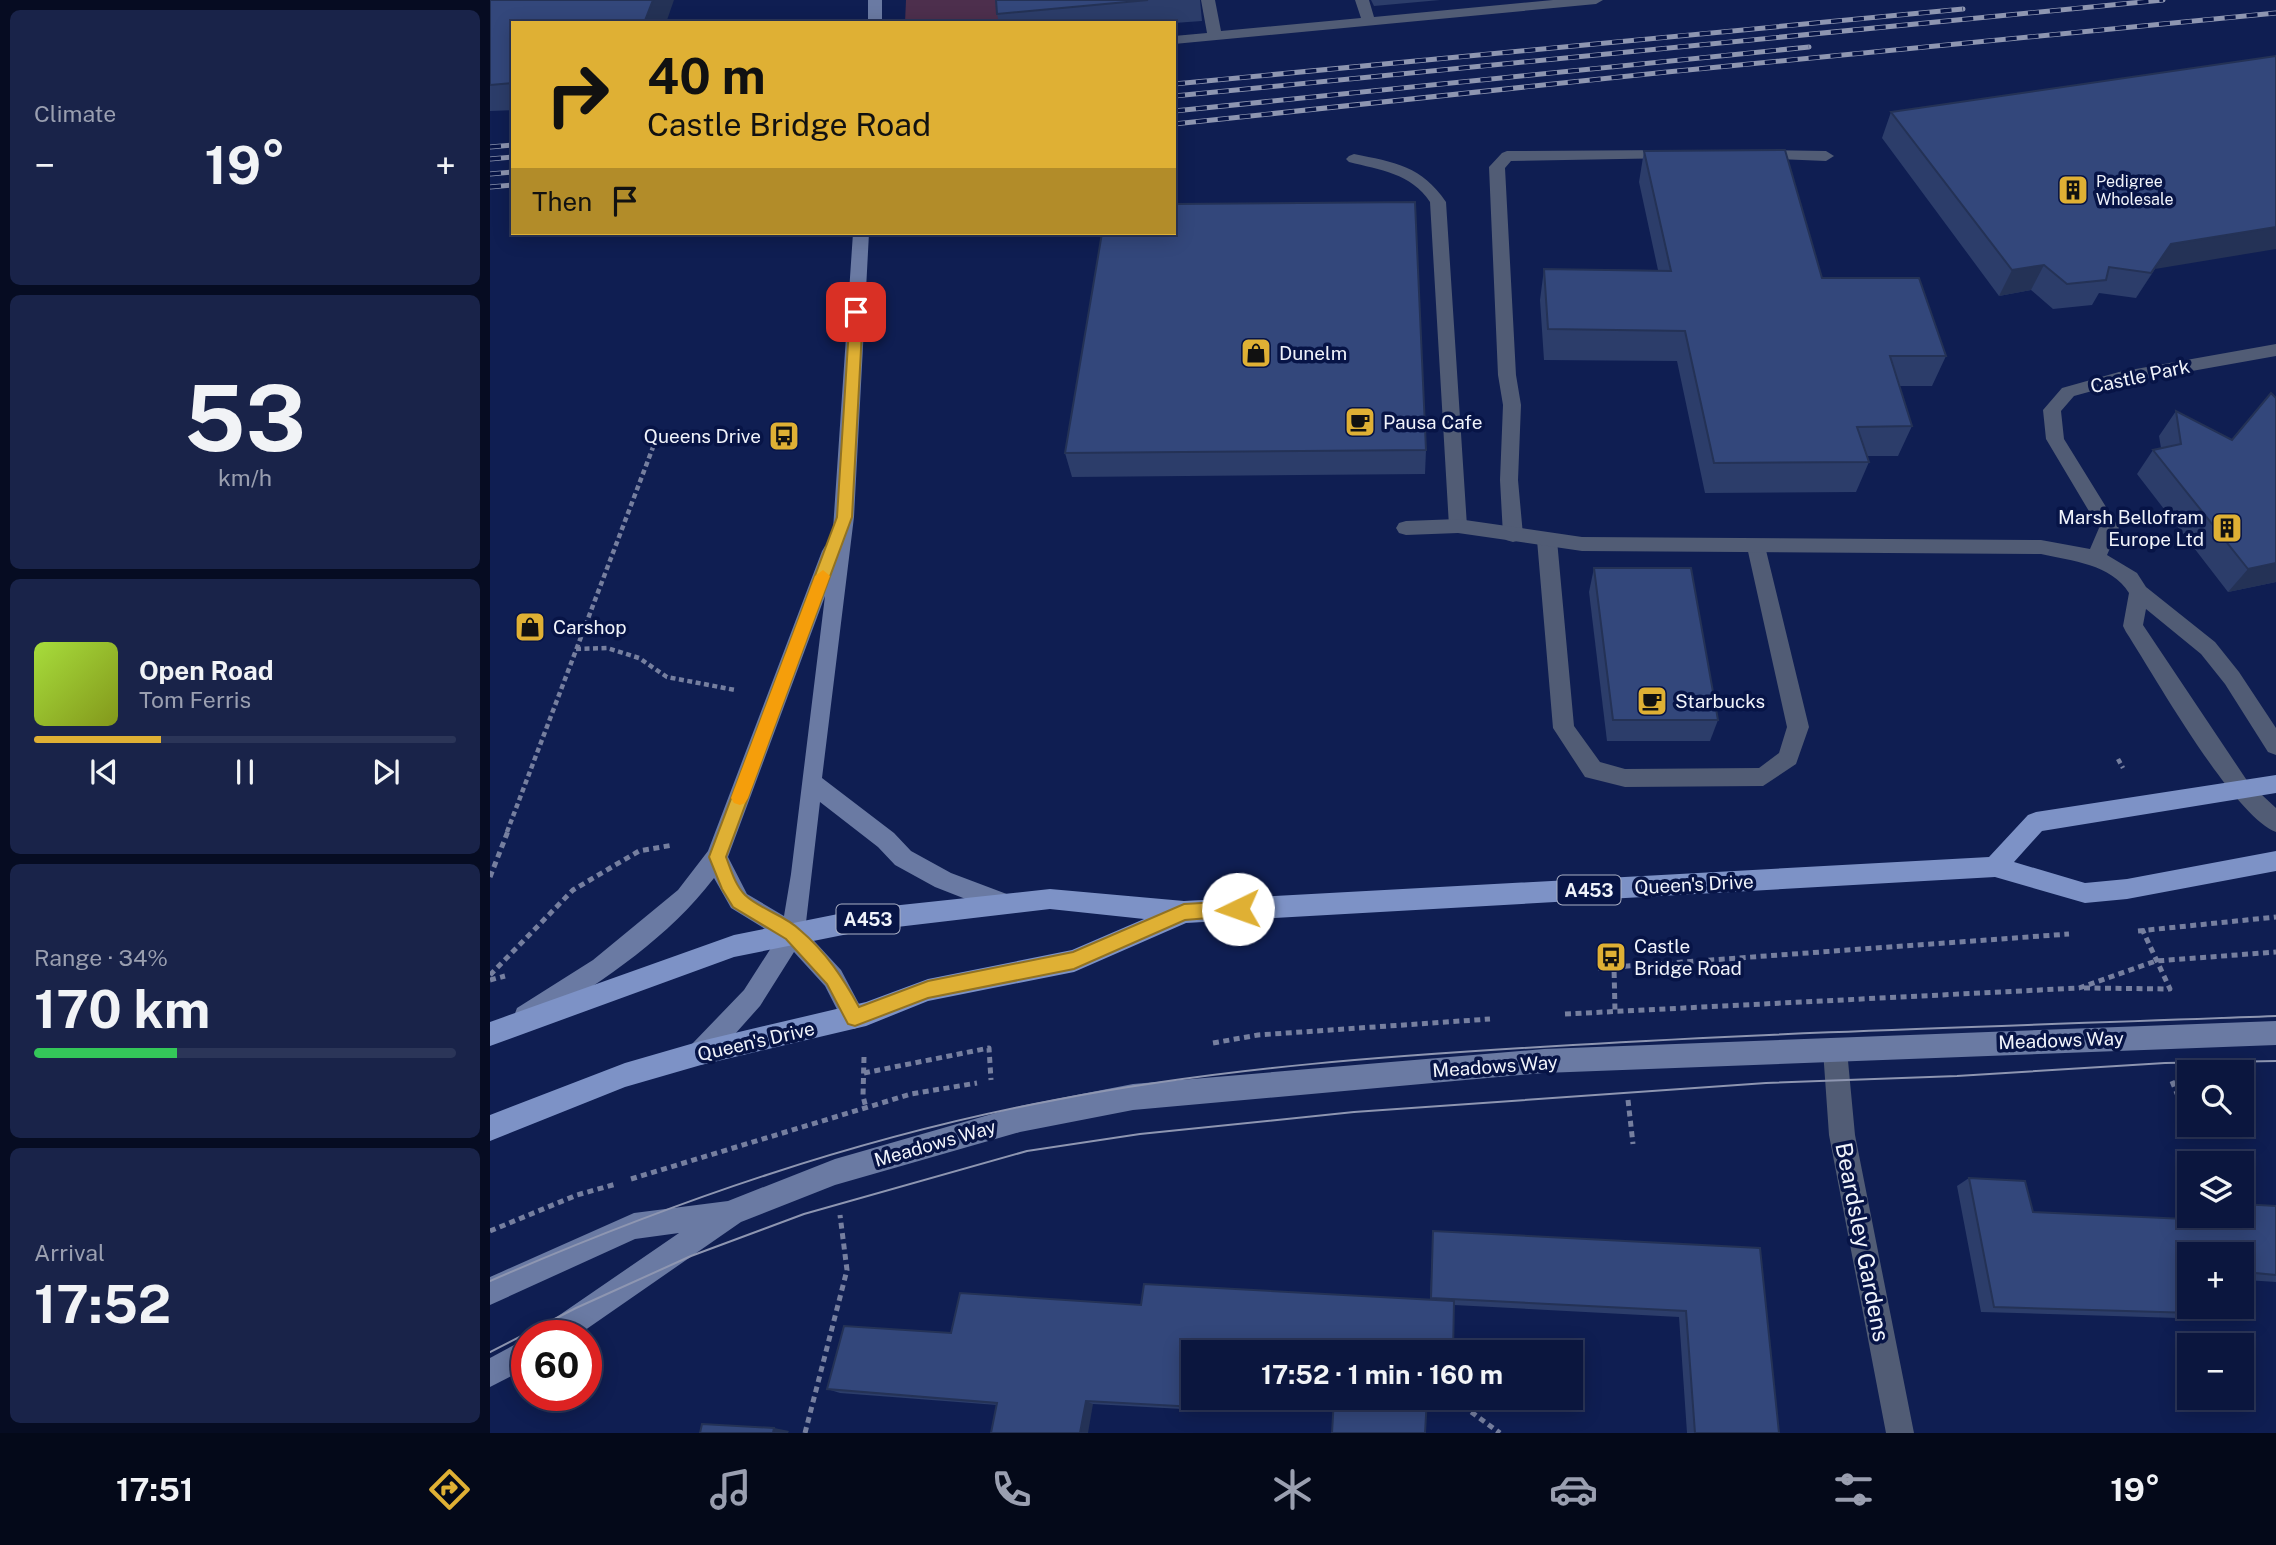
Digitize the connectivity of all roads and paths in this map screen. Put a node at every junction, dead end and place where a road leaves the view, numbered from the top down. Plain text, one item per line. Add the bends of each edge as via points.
1 (875, 0) edge
2 (1208, 0) edge
3 (1362, 0) edge
4 (1596, 0) edge
5 (875, 20) edge
6 (1369, 22) junction
7 (1215, 37) junction
8 (1176, 40) edge
9 (1687, 155) edge
10 (1743, 155) edge
11 (1826, 156) dead end
12 (1354, 159) dead end
13 (861, 235) edge
14 (2276, 350) edge
15 (654, 442) dead end
16 (845, 517) junction
17 (1458, 526) junction
18 (1406, 528) dead end
19 (1513, 535) junction
20 (1547, 540) junction
21 (1757, 547) junction
22 (2096, 558) junction
23 (2139, 592) junction
24 (576, 649) junction
25 (777, 698) junction
26 (2276, 746) edge
27 (811, 782) junction
28 (2276, 784) edge
29 (2240, 789) junction
30 (2276, 822) edge
31 (717, 857) junction
32 (2276, 861) edge
33 (1995, 867) junction
34 (490, 877) edge
35 (1004, 903) junction
36 (1184, 912) junction
37 (2276, 917) edge
38 (2131, 932) dead end
39 (2081, 933) dead end
40 (793, 934) junction
41 (2156, 961) dead end
42 (1614, 967) dead end
43 (2079, 988) dead end
44 (855, 1017) junction
45 (497, 1031) edge
46 (2276, 1033) edge
47 (1835, 1050) junction
48 (701, 1053) junction
49 (991, 1080) dead end
50 (866, 1108) dead end
51 (490, 1128) edge
52 (732, 1212) junction
53 (847, 1270) dead end
54 (490, 1291) edge
55 (577, 1320) edge
56 (511, 1361) edge
57 (490, 1373) edge
58 (1468, 1410) edge
59 (805, 1433) edge
60 (1500, 1433) edge
61 (1900, 1433) edge

1 - 5 street
2 - 7 street
3 - 6 street
4 - 6 street
6 - 7 street
7 - 8 street
9 - 19 street via 1507,156 1497,167 1512,405 1509,480
10 - 11 street
12 - 17 street via 1417,177 1431,188 1438,202
13 - 16 street
14 - 22 street, Castle Park via 2119,378 2068,392 2052,410 2055,439 2109,528
15 - 24 path
16 - 25 street
16 - 27 street
17 - 18 street
17 - 19 street
19 - 20 street
20 - 21 street
20 - 21 street via 1564,728 1593,770 1625,778 1763,777 1788,758 1798,727
21 - 22 street via 2042,547
22 - 23 street via 2130,578
23 - 26 street via 2208,648
23 - 29 street via 2133,626
24 - 25 path via 607,648 639,658 667,677
24 - 34 path
25 - 31 street
27 - 35 street via 887,840 903,858 943,880
27 - 40 street
28 - 29 main road
29 - 30 street
29 - 33 main road via 2036,822
31 - 40 street via 740,901
31 - 45 street via 686,897 601,968
32 - 33 main road, Queen's Drive / A453 via 2085,893
33 - 36 main road, Queen's Drive / A453
35 - 36 main road, Queen's Drive / A453 via 1050,898
35 - 40 main road, Queen's Drive / A453 via 863,919
36 - 44 main road, Queen's Drive / A453 via 1074,961 928,990
37 - 38 path
39 - 42 path
40 - 44 street via 833,978
40 - 45 main road, Queen's Drive / A453 via 734,946
40 - 48 street via 752,998
41 - 43 path via 2170,989
44 - 48 main road, Queen's Drive / A453
46 - 47 street, Meadows Way
47 - 52 street, Meadows Way via 1544,1061 1133,1097 1020,1119 835,1172
47 - 61 street, Beardsley Gardens via 1842,1135
48 - 51 main road, Queen's Drive / A453 via 625,1075
49 - 50 path via 989,1048 864,1075
52 - 54 street, Meadows Way via 634,1226
52 - 55 street, Meadows Way
53 - 59 path
56 - 57 street
58 - 60 path

